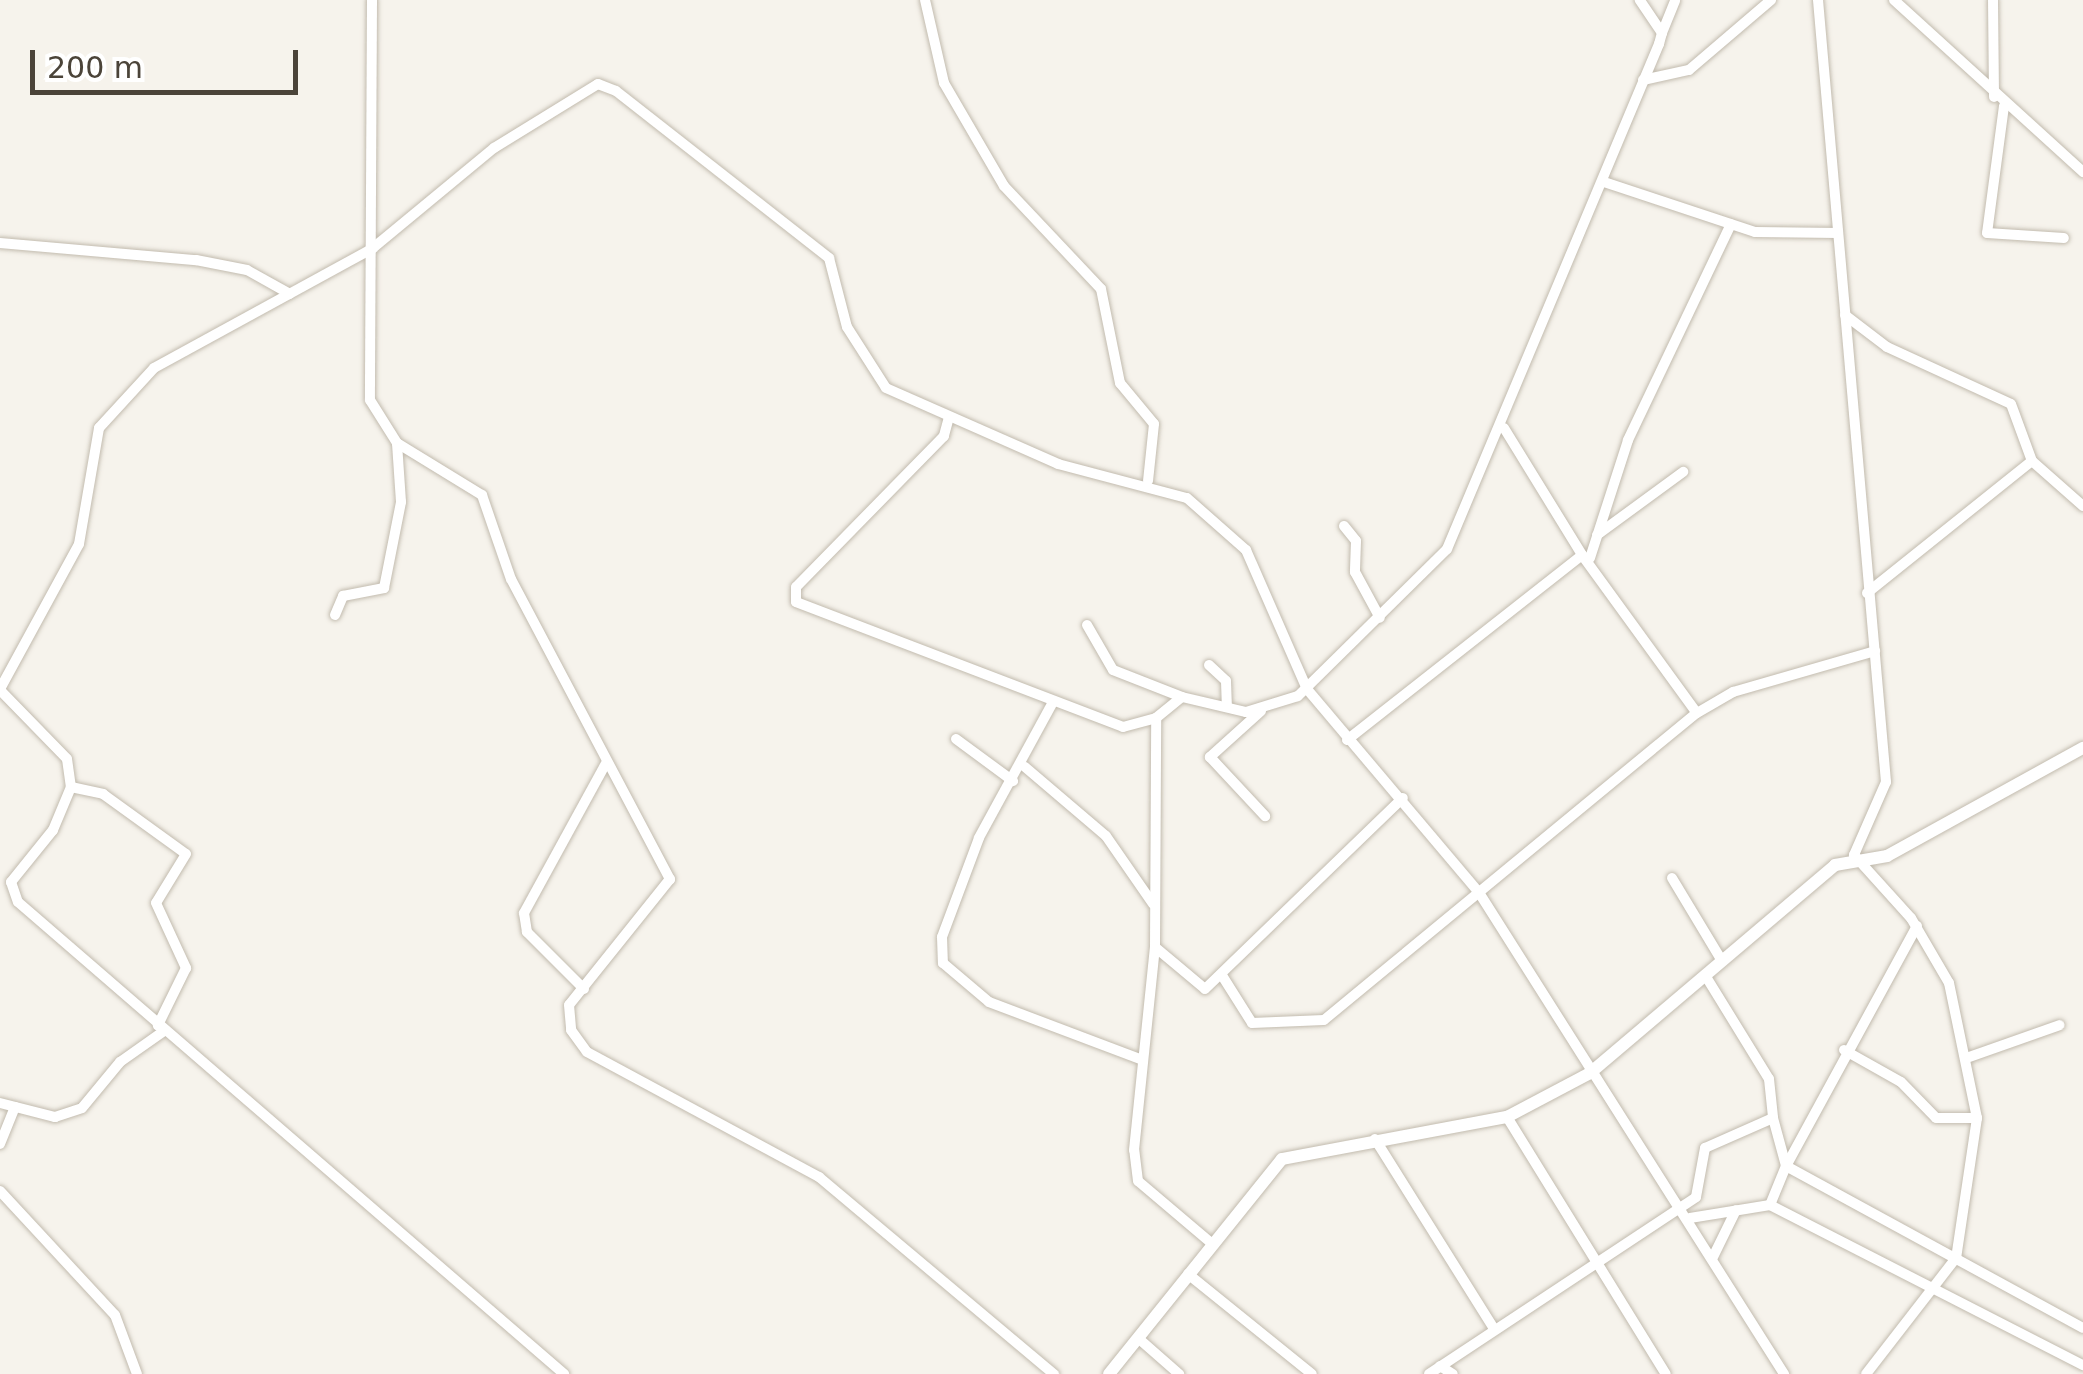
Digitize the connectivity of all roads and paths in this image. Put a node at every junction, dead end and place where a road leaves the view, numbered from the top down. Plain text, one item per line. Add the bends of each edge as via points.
1 (372, 0) edge
2 (925, 0) edge
3 (1640, 0) edge
4 (1676, 0) edge
5 (1771, 0) edge
6 (1818, 0) edge
7 (1894, 0) edge
8 (1993, 0) edge
9 (1662, 33) junction
10 (1643, 80) junction
11 (1994, 97) junction
12 (2004, 106) junction
13 (2083, 172) edge
14 (1604, 182) junction
15 (1732, 224) junction
16 (1838, 232) junction
17 (2064, 238) dead end
18 (0, 243) edge
19 (373, 248) junction
20 (290, 294) junction
21 (1845, 315) junction
22 (949, 417) junction
23 (1504, 428) junction
24 (397, 443) junction
25 (2032, 460) junction
26 (1683, 472) dead end
27 (1148, 481) junction
28 (2083, 506) edge
29 (1344, 526) dead end
30 (1596, 536) junction
31 (1586, 556) junction
32 (1867, 592) junction
33 (334, 615) dead end
34 (1380, 618) junction
35 (1087, 625) dead end
36 (1875, 651) junction
37 (1209, 665) dead end
38 (1308, 689) junction
39 (0, 690) edge
40 (1182, 698) junction
41 (1053, 702) junction
42 (1226, 706) junction
43 (1262, 711) junction
44 (1697, 713) junction
45 (1156, 718) junction
46 (956, 739) dead end
47 (1347, 740) junction
48 (2083, 748) edge
49 (606, 763) junction
50 (1025, 767) junction
51 (1012, 781) junction
52 (71, 787) junction
53 (1403, 798) junction
54 (1265, 816) dead end
55 (1854, 855) junction
56 (0, 874) edge
57 (1672, 878) dead end
58 (11, 882) junction
59 (1478, 892) junction
60 (1153, 904) junction
61 (1916, 926) junction
62 (1154, 948) junction
63 (1722, 961) junction
64 (1705, 975) junction
65 (1224, 977) junction
66 (584, 988) junction
67 (2060, 1024) dead end
68 (161, 1028) junction
69 (1844, 1050) junction
70 (1969, 1057) junction
71 (1140, 1059) junction
72 (1590, 1073) junction
73 (0, 1104) edge
74 (15, 1107) junction
75 (1507, 1116) junction
76 (1773, 1118) junction
77 (1977, 1118) junction
78 (1376, 1138) junction
79 (0, 1144) edge
80 (1786, 1166) junction
81 (0, 1191) edge
82 (1770, 1205) junction
83 (1681, 1207) junction
84 (1736, 1210) junction
85 (1690, 1218) junction
86 (1210, 1242) junction
87 (1714, 1257) junction
88 (1596, 1258) junction
89 (1956, 1258) junction
90 (1188, 1274) junction
91 (1937, 1290) junction
92 (1493, 1327) junction
93 (2083, 1328) edge
94 (1138, 1338) junction
95 (1440, 1366) junction
96 (2083, 1366) edge
97 (1779, 1371) edge
98 (137, 1374) edge
99 (564, 1374) edge
100 (1054, 1374) edge
101 (1109, 1374) edge
102 (1179, 1374) edge
103 (1312, 1374) edge
104 (1429, 1374) edge
105 (1453, 1374) edge
106 (1666, 1374) edge
107 (1866, 1374) edge

1 - 19 street
2 - 27 street via 944,83 1004,186 1101,289 1120,383 1154,424
3 - 9 street
4 - 9 street
5 - 10 street via 1689,70
6 - 16 street
7 - 11 street
8 - 11 street
9 - 10 street
10 - 14 street
11 - 12 street
12 - 13 street
12 - 17 street via 1988,233
14 - 15 street
14 - 23 street
15 - 16 street
15 - 30 street via 1628,440
16 - 21 street
18 - 20 street via 196,260 247,270
19 - 20 street
19 - 22 street via 494,148 598,84 829,258 846,327 886,388
19 - 24 street via 370,400
20 - 39 street via 154,368 99,428 79,544
21 - 25 street via 1887,346 2010,404
21 - 32 street
22 - 27 street via 1058,464
22 - 41 street via 944,436 796,588 796,602
23 - 31 street
23 - 34 street via 1448,549
24 - 33 street via 401,502 384,588 343,596
24 - 49 street via 482,495 512,578
25 - 28 street
25 - 32 street
26 - 30 street
27 - 38 street via 1186,498 1246,550
29 - 34 street via 1356,541 1355,572
30 - 31 street
31 - 44 street
31 - 47 street
32 - 36 street
34 - 38 street
35 - 40 street via 1113,670
36 - 44 street via 1733,692
36 - 55 street via 1886,782
37 - 42 street via 1226,682
38 - 43 street
38 - 47 street
39 - 52 street via 66,759
40 - 42 street
40 - 45 street
41 - 45 street via 1124,727
41 - 50 street
42 - 43 street
43 - 54 street via 1210,758
44 - 59 street
45 - 60 street
46 - 51 street
47 - 53 street
48 - 55 street via 1887,856
49 - 66 street via 524,913 527,932
49 - 66 street via 670,879
50 - 51 street
50 - 60 street via 1106,836
51 - 71 street via 980,838 942,937 942,964 989,1002
52 - 58 street via 52,830
52 - 68 street via 103,794 186,854 156,903 186,968
53 - 59 street
53 - 65 street via 1273,916
55 - 61 street
55 - 63 street
56 - 58 street
57 - 63 street
58 - 68 street via 18,902
59 - 65 street via 1324,1020 1252,1023
59 - 72 street
60 - 62 street
61 - 69 street
61 - 70 street via 1949,983
62 - 65 street via 1205,989
62 - 71 street
63 - 64 street
64 - 72 street
64 - 76 street via 1769,1079
66 - 100 street via 569,1005 587,1052 819,1177
67 - 70 street
68 - 74 street via 120,1062 82,1108 55,1117
68 - 99 street
69 - 77 street via 1901,1082 1936,1118
69 - 80 street
70 - 77 street
71 - 86 street via 1138,1182
72 - 75 street
72 - 83 street
73 - 74 street
74 - 79 street
75 - 78 street
75 - 88 street
76 - 80 street
76 - 83 street via 1705,1148 1696,1197
77 - 89 street
78 - 86 street via 1282,1159
78 - 92 street
80 - 82 street
80 - 89 street
81 - 98 street via 116,1316
82 - 84 street
82 - 91 street
83 - 85 street
83 - 88 street
84 - 85 street
84 - 87 street
85 - 87 street
86 - 90 street
87 - 97 street
88 - 92 street
88 - 106 street
89 - 91 street
89 - 93 street
90 - 94 street
90 - 103 street
91 - 96 street
91 - 107 street
92 - 95 street
94 - 101 street
94 - 102 street
95 - 104 street
95 - 105 street

